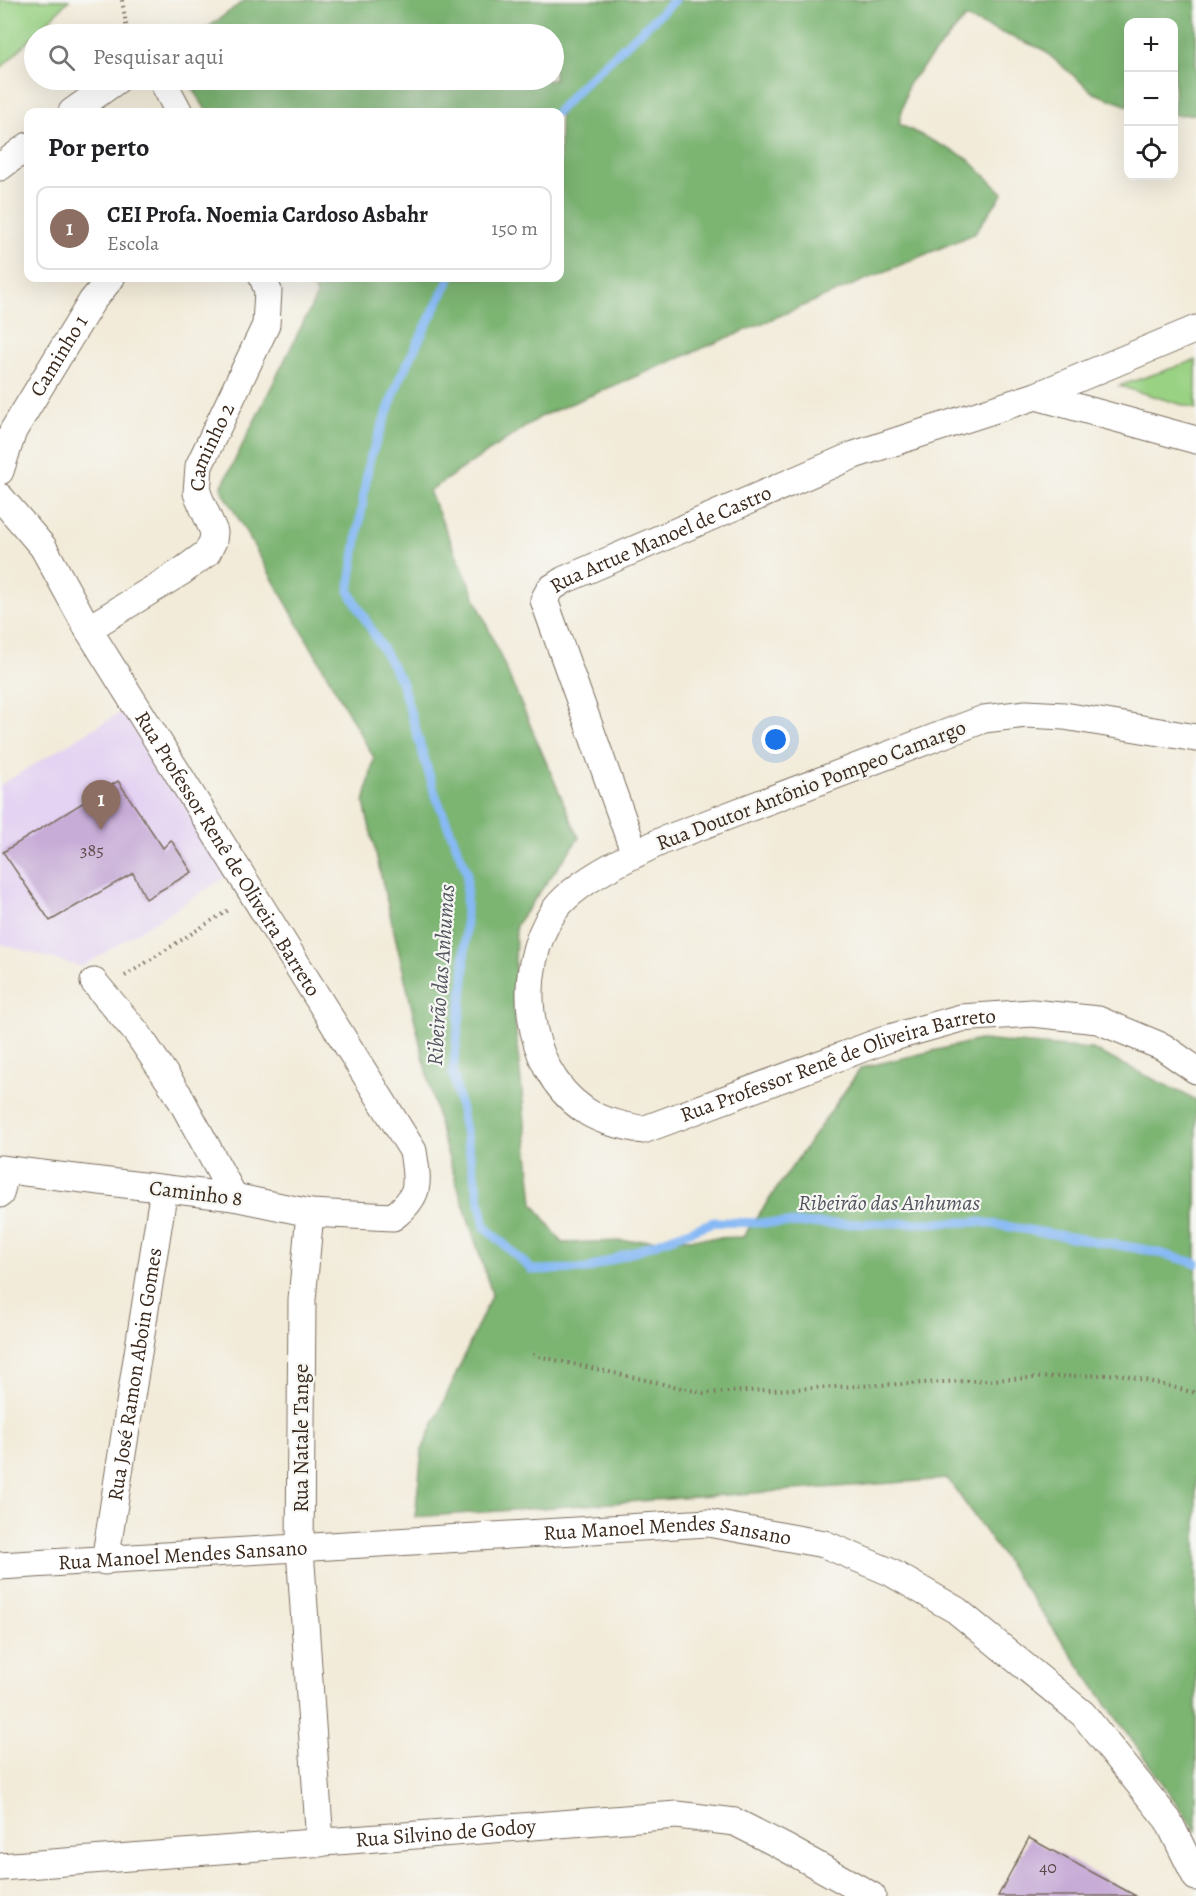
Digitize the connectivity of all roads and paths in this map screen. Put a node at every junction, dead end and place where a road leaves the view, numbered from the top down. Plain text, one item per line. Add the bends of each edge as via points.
1 (122, 0) edge
2 (126, 24) edge
3 (103, 90) edge
4 (167, 90) edge
5 (78, 108) edge
6 (177, 108) edge
7 (24, 149) edge
8 (0, 167) edge
9 (108, 282) edge
10 (265, 282) edge
11 (1196, 329) edge
12 (1036, 396) junction
13 (1196, 440) edge
14 (0, 471) edge
15 (0, 497) edge
16 (88, 629) junction
17 (1196, 738) edge
18 (635, 854) junction
19 (253, 894) junction
20 (98, 986) joint
21 (531, 1017) joint
22 (1196, 1070) edge
23 (2, 1178) edge
24 (164, 1189) junction
25 (234, 1197) junction
26 (310, 1212) junction
27 (393, 1217) joint
28 (533, 1355) dead end
29 (1196, 1393) edge
30 (300, 1549) junction
31 (105, 1561) junction
32 (0, 1566) edge
33 (320, 1843) junction
34 (0, 1867) edge
35 (1196, 1877) edge
36 (872, 1896) edge

1 - 2 path
3 - 5 street
4 - 6 street
7 - 8 street
9 - 14 street, Caminho 1 via 13,431
10 - 16 street, Caminho 2 via 268,291 266,325 198,466 198,494 214,532 213,542 207,553 181,572
11 - 12 street, Rua Artue Manoel de Castro
12 - 13 street
12 - 18 street, Rua Artue Manoel de Castro via 854,455 550,589 544,600
15 - 16 street, Rua Professor Renê de Oliveira Barreto via 43,547
16 - 19 street, Rua Professor Renê de Oliveira Barreto
17 - 18 street, Rua Doutor Antônio Pompeo Camargo via 1064,716 1026,714 984,719
18 - 21 street, Rua Doutor Antônio Pompeo Camargo via 572,892 554,911 538,941 531,979
19 - 20 path
19 - 27 street, Rua Professor Renê de Oliveira Barreto via 412,1151 418,1183 410,1203
20 - 25 street via 137,1033 178,1094
21 - 22 street, Rua Professor Renê de Oliveira Barreto via 542,1055 560,1089 584,1110 609,1122 643,1130 890,1038 960,1018 1032,1012 1098,1020 1163,1047
23 - 24 street, Caminho 8
24 - 25 street, Caminho 8
24 - 31 street, Rua José Ramon Aboin Gomes
25 - 26 street, Caminho 8
26 - 27 street, Caminho 8
26 - 30 street, Rua Natale Tange via 302,1300
28 - 29 path via 704,1393 1120,1374
30 - 31 street, Rua Manoel Mendes Sansano
30 - 33 street, Rua Natale Tange
30 - 35 street, Rua Manoel Mendes Sansano via 708,1523 824,1544 890,1572 956,1610 1083,1714 1168,1820
31 - 32 street, Rua Manoel Mendes Sansano
33 - 34 street, Rua Silvino de Godoy
33 - 36 street, Rua Silvino de Godoy via 677,1815 735,1822

